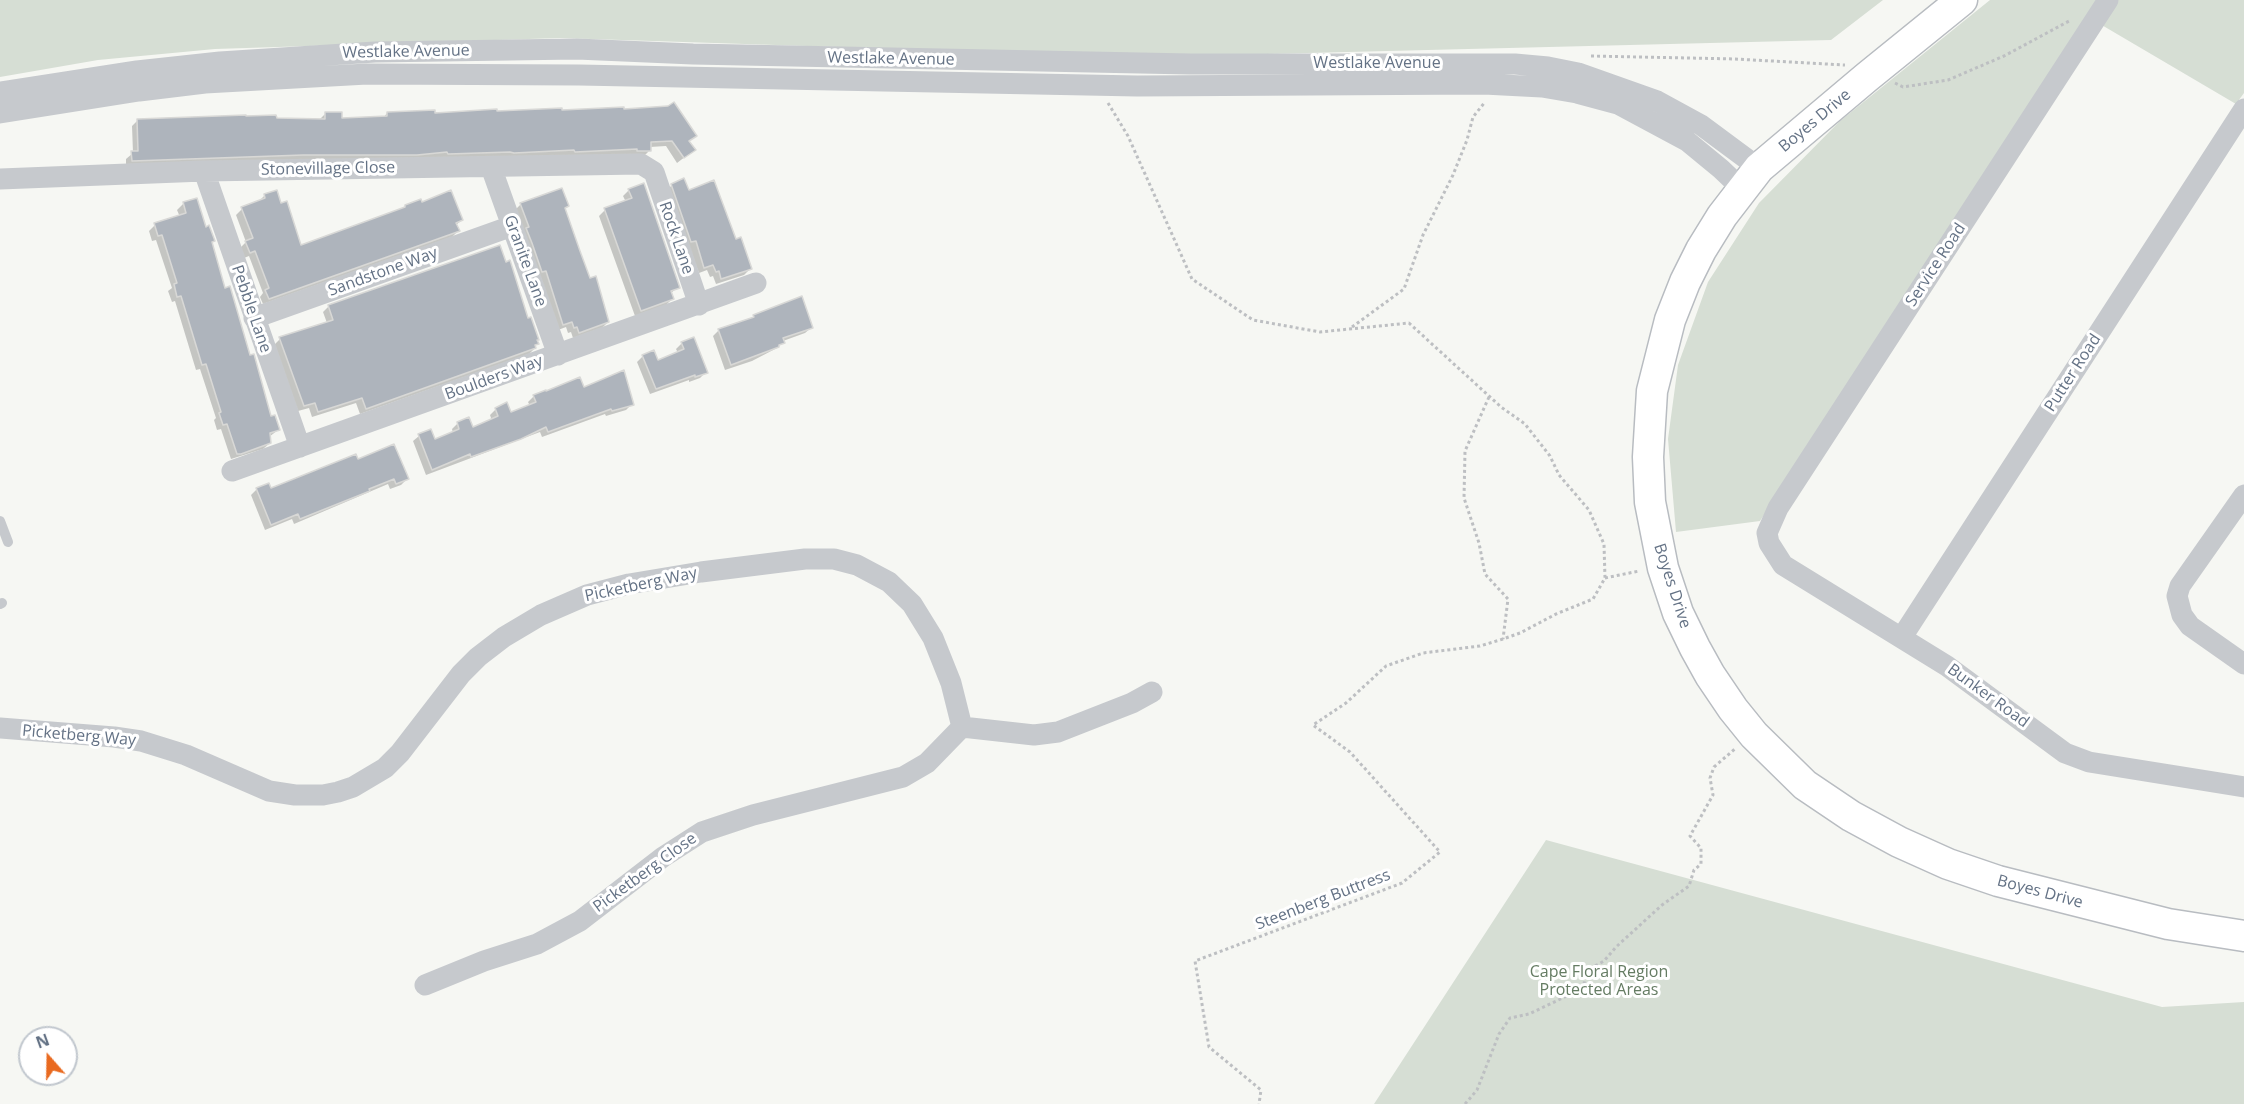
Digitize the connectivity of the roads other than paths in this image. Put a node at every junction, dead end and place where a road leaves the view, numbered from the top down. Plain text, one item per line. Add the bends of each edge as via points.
1 (1962, 0) edge
2 (2107, 2) edge
3 (0, 92) edge
4 (2244, 109) edge
5 (0, 113) edge
6 (491, 167) junction
7 (204, 171) junction
8 (654, 172) joint
9 (0, 179) edge
10 (1751, 179) junction
11 (512, 226) junction
12 (756, 284) dead end
13 (699, 305) junction
14 (254, 318) junction
15 (558, 355) junction
16 (300, 447) junction
17 (232, 471) dead end
18 (2244, 495) edge
19 (0, 521) edge
20 (1767, 533) joint
21 (8, 542) dead end
22 (1902, 637) junction
23 (2244, 664) edge
24 (1152, 692) dead end
25 (0, 728) edge
26 (963, 728) junction
27 (2244, 787) edge
28 (2244, 936) edge
29 (425, 985) dead end

1 - 10 main road, Boyes Drive via 1841,98
2 - 20 street, Service Road via 1778,508
3 - 10 street, Westlake Avenue via 137,71 375,52 577,50 1178,64 1515,64 1578,73 1657,101 1701,125
4 - 22 street, Putter Road
5 - 10 street, Westlake Avenue via 139,91 367,74 1097,85 1500,84 1542,87 1618,104 1687,141 1721,169
6 - 7 street, Stonevillage Close
6 - 8 street, Stonevillage Close via 641,164
6 - 11 street, Granite Lane
7 - 9 street, Stonevillage Close
7 - 14 street, Pebble Lane
8 - 13 street, Rock Lane
10 - 28 main road, Boyes Drive via 1722,216 1685,282 1659,360 1649,425 1650,502 1658,550 1678,613 1710,675 1754,735 1805,785 1899,842 1998,881 2168,924
11 - 14 street, Sandstone Way
11 - 15 street, Granite Lane
12 - 13 street, Boulders Way
13 - 15 street, Boulders Way
14 - 16 street, Pebble Lane
15 - 16 street, Boulders Way
16 - 17 street, Boulders Way
18 - 23 street via 2180,586 2177,596 2190,626
19 - 21 lane
20 - 22 street, Bunker Road via 1784,565
22 - 27 street, Bunker Road via 2076,759
24 - 26 street via 1058,732 1034,735
25 - 26 street, Picketberg Way via 141,741 186,755 269,791 323,795 353,787 385,768 478,657 541,615 587,595 628,584 805,559 857,565 889,582 912,604 933,638
26 - 29 street, Picketberg Close via 927,763 903,777 702,832 580,921 537,944

